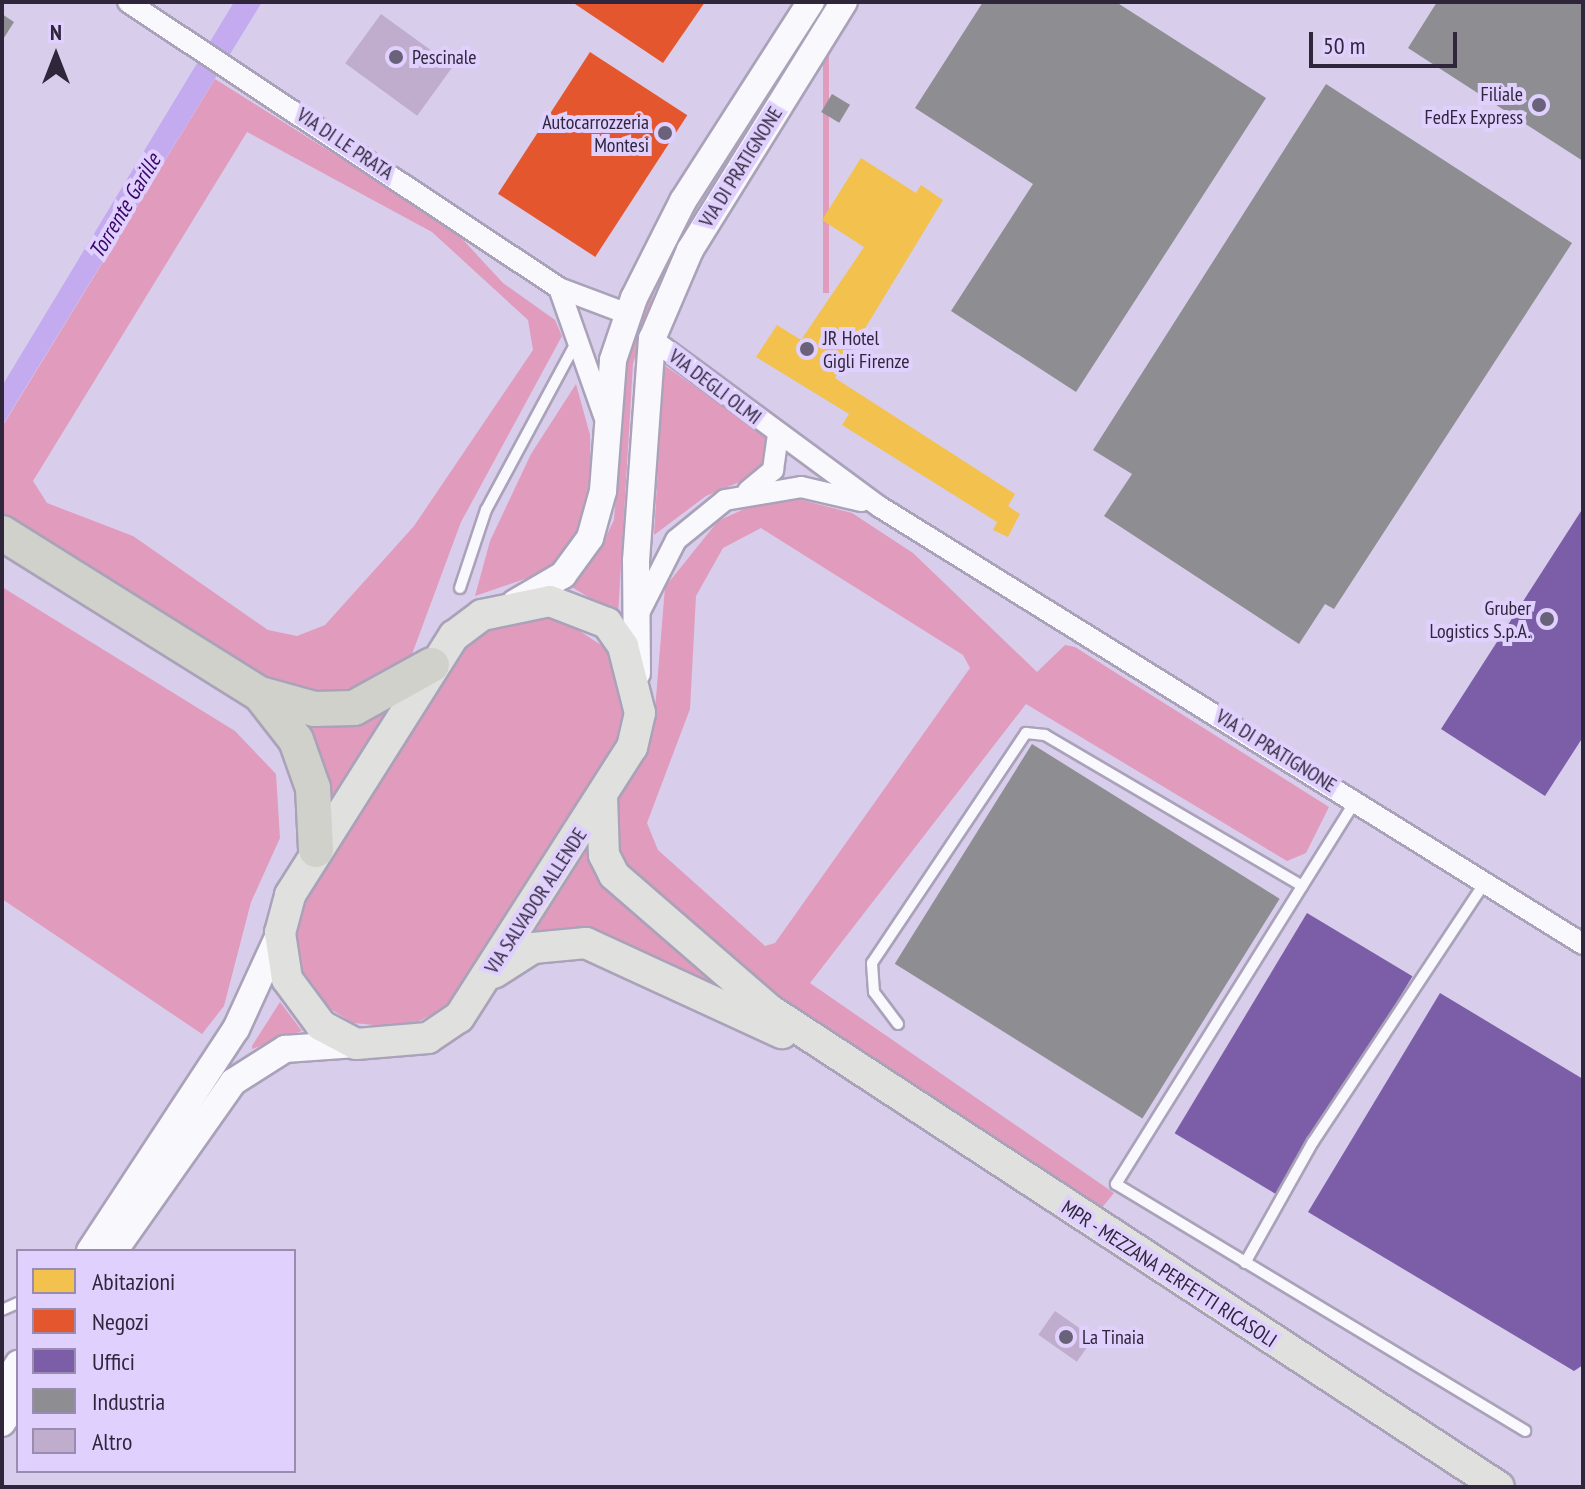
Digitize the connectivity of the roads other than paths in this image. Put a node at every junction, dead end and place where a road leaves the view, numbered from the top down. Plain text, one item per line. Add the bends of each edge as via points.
1 (128, 2) edge
2 (811, 2) edge
3 (844, 2) edge
4 (559, 288) junction
5 (628, 314) junction
6 (580, 335) junction
7 (652, 339) junction
8 (606, 423) junction
9 (778, 435) junction
10 (744, 493) junction
11 (880, 507) junction
12 (2, 533) edge
13 (1000, 581) joint
14 (460, 588) dead end
15 (513, 604) junction
16 (635, 624) junction
17 (432, 665) junction
18 (638, 681) junction
19 (260, 694) junction
20 (602, 796) junction
21 (1356, 800) junction
22 (316, 850) junction
23 (1486, 881) junction
24 (1302, 886) junction
25 (280, 933) junction
26 (1583, 944) edge
27 (484, 982) junction
28 (898, 1024) dead end
29 (356, 1044) junction
30 (840, 1061) junction
31 (91, 1249) edge
32 (124, 1249) edge
33 (1245, 1263) junction
34 (16, 1367) edge
35 (2, 1389) edge
36 (16, 1402) edge
37 (2, 1423) edge
38 (1525, 1431) dead end
39 (1499, 1487) edge

1 - 4 street, VIA DI LE PRATA
2 - 5 main road, VIA DI PRATIGNONE via 683,201
3 - 7 main road, VIA DI PRATIGNONE via 690,250
4 - 5 street, VIA DI LE PRATA
4 - 6 street
5 - 8 main road via 613,360
6 - 8 street
6 - 14 lane via 486,510
7 - 9 street, VIA DEGLI OLMI
7 - 16 main road, VIA SALVADOR ALLENDE
8 - 15 main road via 590,538 563,575
9 - 10 street, VIA DEGLI OLMI via 773,470
9 - 11 street, VIA DEGLI OLMI
10 - 11 street, VIA DEGLI OLMI via 801,487
10 - 16 street, VIA DEGLI OLMI via 708,510 676,540 657,565
11 - 13 street, VIA DEGLI OLMI
12 - 19 highway
13 - 21 street, VIA DI PRATIGNONE
15 - 17 main road via 482,615
15 - 18 main road via 550,601 607,623
16 - 18 main road, VIA SALVADOR ALLENDE
17 - 19 highway via 354,708 314,709
17 - 22 main road
18 - 20 main road, VIA SALVADOR ALLENDE via 632,747
19 - 22 highway via 296,740 309,776
20 - 27 main road, VIA SALVADOR ALLENDE
20 - 30 main road, MPR - MEZZANA PERFETTI RICASOLI via 604,855 614,875
21 - 23 street, VIA DI PRATIGNONE
21 - 24 lane
22 - 25 main road via 290,895
23 - 26 street, VIA DI PRATIGNONE
23 - 33 lane via 1313,1142
24 - 28 lane via 1045,735 1026,733 872,963 874,992
24 - 33 lane via 1116,1184
25 - 29 main road via 287,979 302,1006
25 - 31 main road via 236,1029
27 - 29 main road, VIA SALVADOR ALLENDE via 459,1017 428,1038
27 - 30 main road, MPR - MEZZANA PERFETTI RICASOLI via 533,948 586,943
29 - 32 main road, VIA SALVADOR ALLENDE via 300,1046 257,1063 220,1094 146,1200
30 - 39 main road, MPR - MEZZANA PERFETTI RICASOLI
33 - 38 lane
34 - 35 main road
36 - 37 main road

